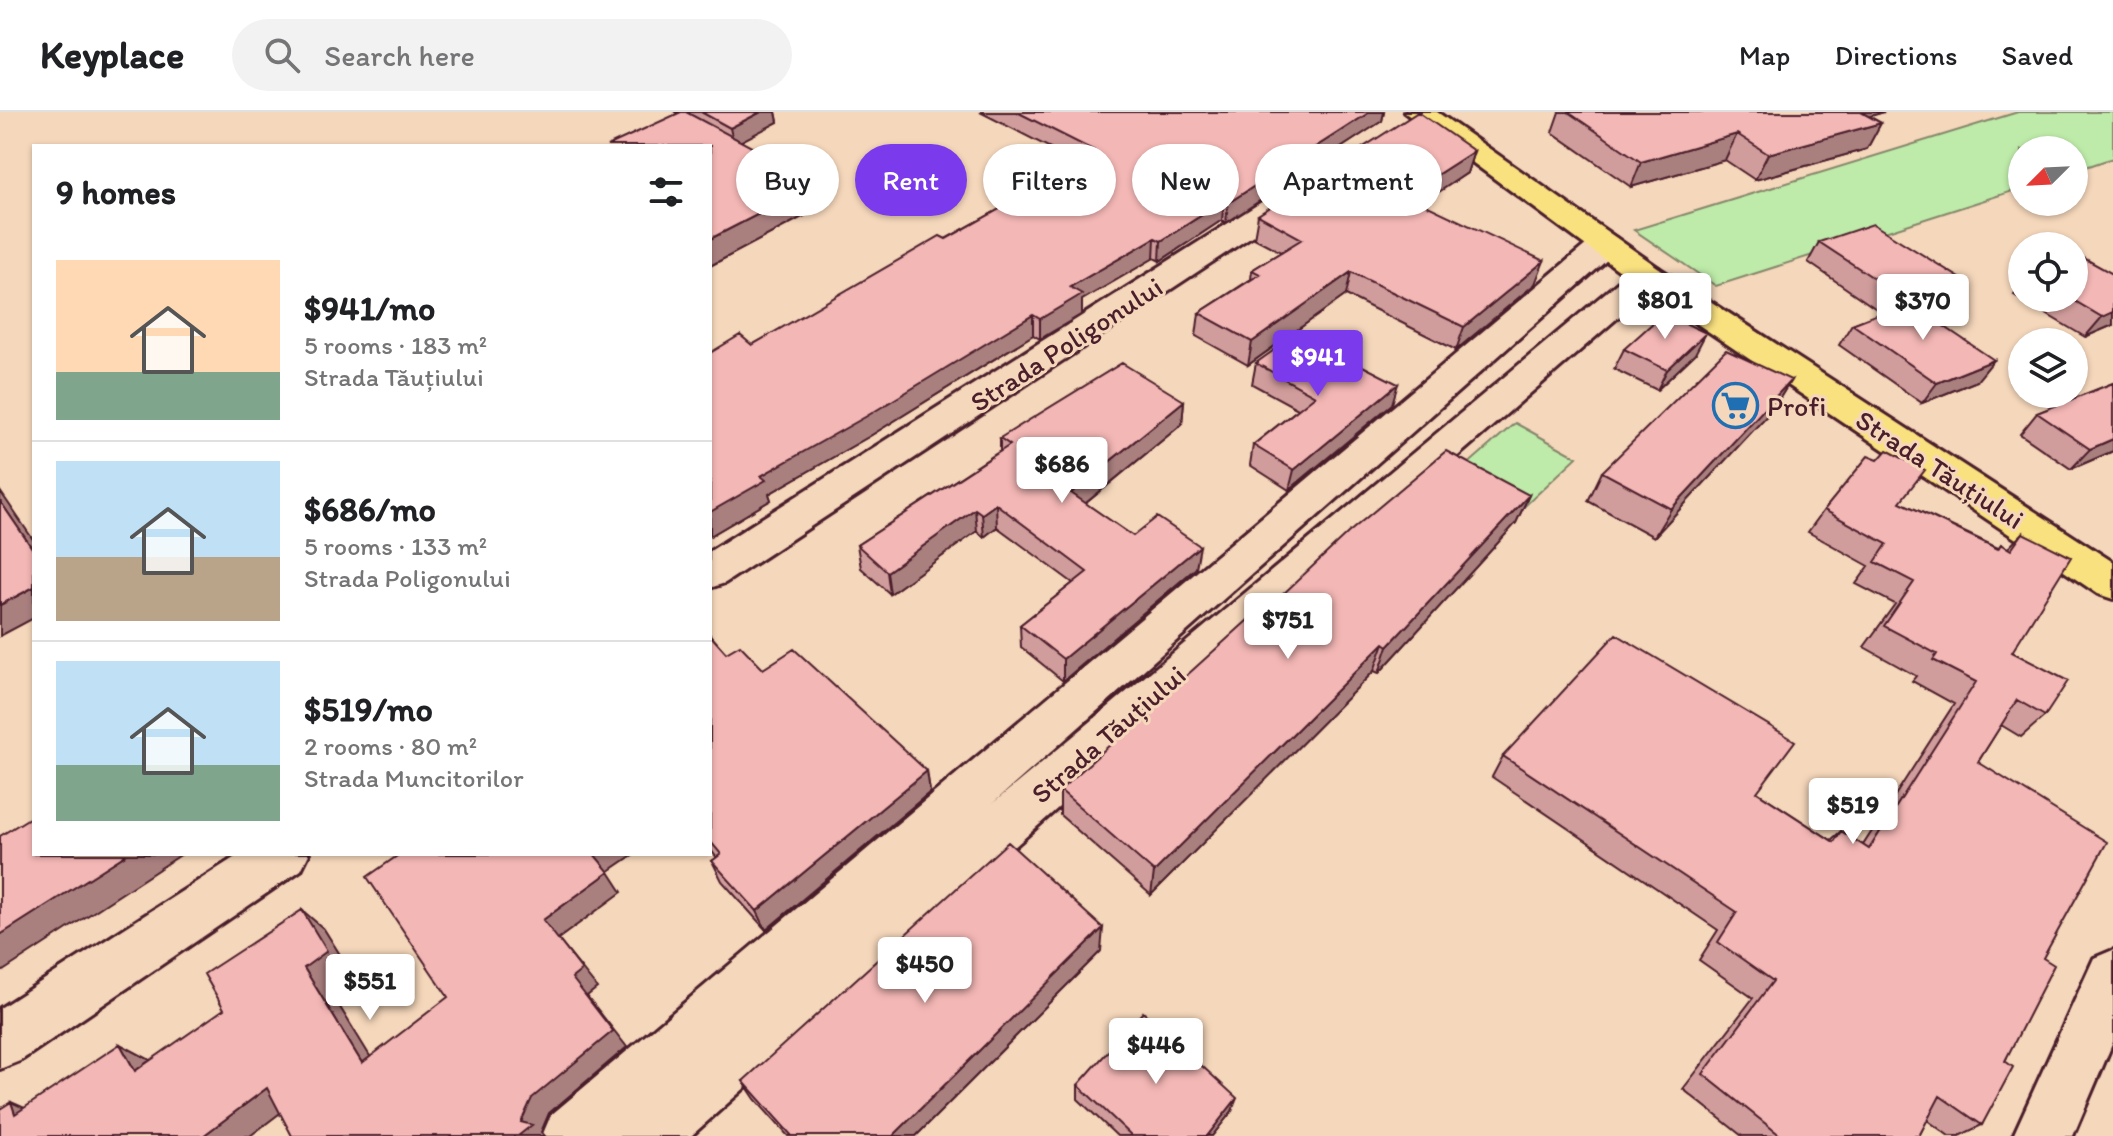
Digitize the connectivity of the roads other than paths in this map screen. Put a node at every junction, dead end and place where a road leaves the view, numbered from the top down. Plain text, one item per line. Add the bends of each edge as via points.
1 (1410, 118) edge
2 (1262, 216) edge
3 (1605, 245) junction
4 (1647, 275) junction
5 (712, 571) edge
6 (2113, 583) edge
7 (280, 856) edge
8 (2113, 977) edge
9 (0, 1041) edge
10 (572, 1136) edge
11 (646, 1136) edge
12 (2043, 1136) edge

1 - 3 main road, Strada Tăuțiului
2 - 5 street, Strada Poligonului
3 - 4 main road, Strada Tăuțiului
3 - 10 street
4 - 6 main road, Strada Tăuțiului
4 - 11 street, Strada Tăuțiului via 1251,610
7 - 9 street
8 - 12 street

